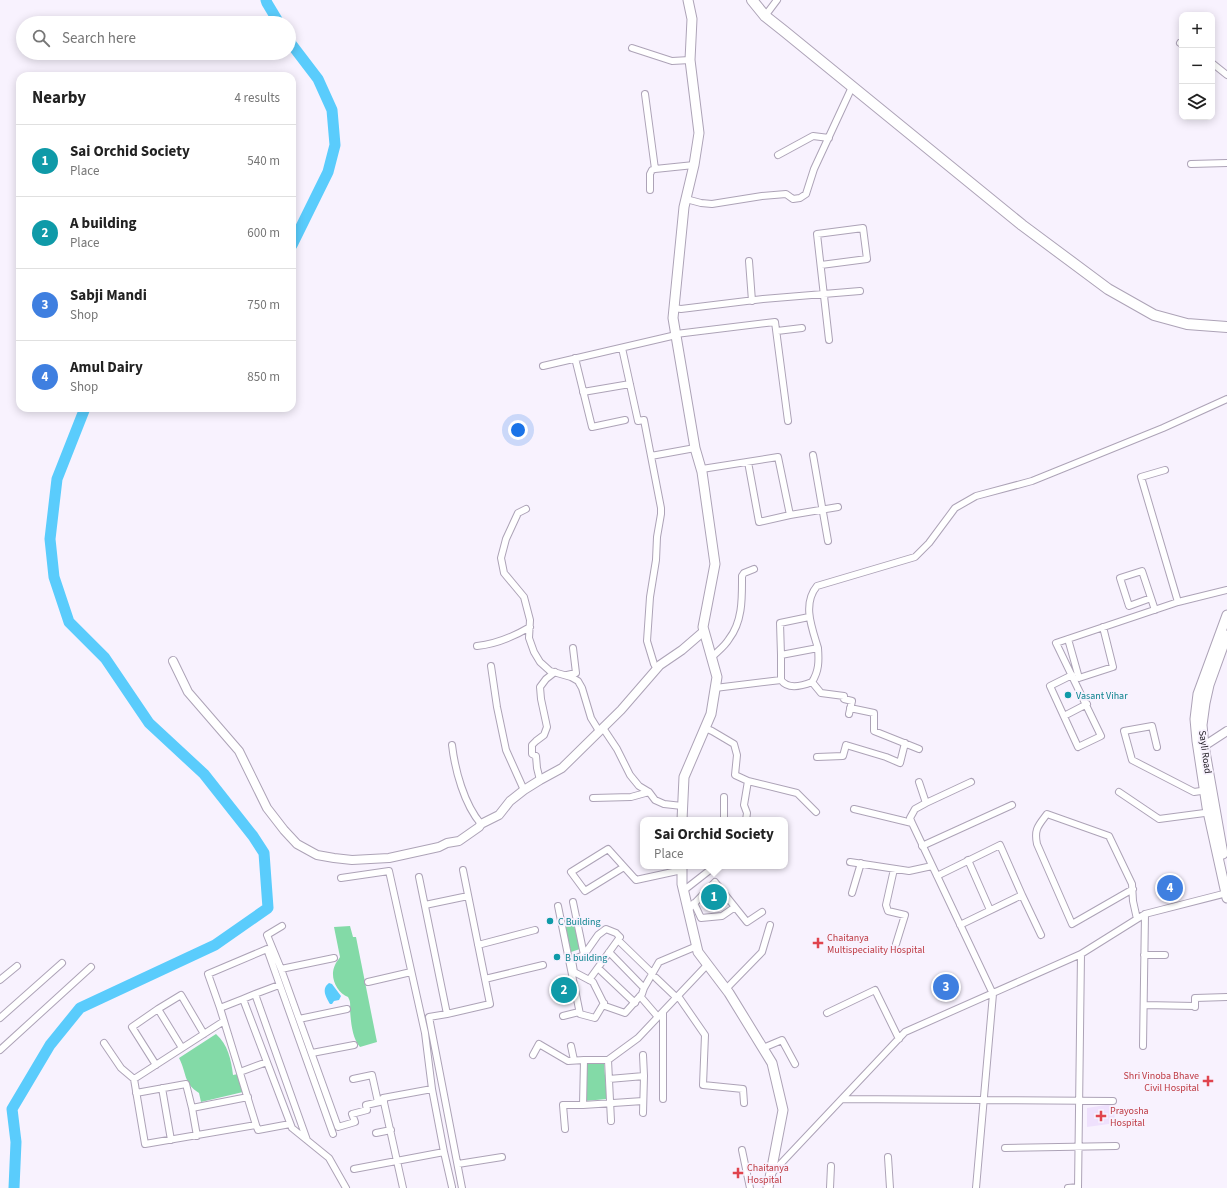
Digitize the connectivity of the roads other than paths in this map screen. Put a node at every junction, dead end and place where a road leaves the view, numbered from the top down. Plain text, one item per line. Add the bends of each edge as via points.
1 (688, 0) edge
2 (752, 0) edge
3 (777, 0) edge
4 (765, 16) junction
5 (632, 48) dead end
6 (690, 60) junction
7 (1215, 65) edge
8 (1227, 74) edge
9 (852, 87) junction
10 (645, 94) dead end
11 (829, 138) junction
12 (778, 154) dead end
13 (1227, 163) edge
14 (1191, 164) dead end
15 (694, 165) junction
16 (655, 169) junction
17 (650, 190) dead end
18 (686, 199) junction
19 (749, 261) dead end
20 (821, 265) junction
21 (860, 292) dead end
22 (824, 294) junction
23 (752, 301) junction
24 (674, 308) junction
25 (1227, 327) edge
26 (802, 328) dead end
27 (777, 331) junction
28 (676, 335) junction
29 (829, 340) dead end
30 (622, 348) junction
31 (575, 358) junction
32 (543, 366) dead end
33 (630, 384) junction
34 (583, 392) junction
35 (1227, 398) edge
36 (625, 420) dead end
37 (788, 421) dead end
38 (695, 448) junction
39 (813, 455) dead end
40 (651, 456) junction
41 (748, 462) junction
42 (702, 469) junction
43 (1165, 470) dead end
44 (838, 508) dead end
45 (526, 509) dead end
46 (823, 511) junction
47 (790, 515) junction
48 (828, 541) dead end
49 (754, 569) dead end
50 (1227, 590) edge
51 (1151, 598) junction
52 (1178, 602) junction
53 (1154, 610) junction
54 (1227, 615) edge
55 (809, 617) junction
56 (530, 627) junction
57 (1103, 627) junction
58 (704, 631) junction
59 (1227, 635) edge
60 (1068, 639) junction
61 (477, 646) dead end
62 (573, 648) dead end
63 (818, 648) junction
64 (781, 655) junction
65 (712, 657) junction
66 (173, 661) dead end
67 (491, 666) dead end
68 (657, 669) junction
69 (555, 672) junction
70 (566, 675) junction
71 (1072, 675) junction
72 (782, 680) junction
73 (812, 682) junction
74 (715, 688) junction
75 (1087, 704) junction
76 (1064, 716) junction
77 (705, 728) junction
78 (601, 729) junction
79 (1227, 731) edge
80 (905, 743) junction
81 (452, 744) dead end
82 (1204, 746) junction
83 (1157, 747) dead end
84 (919, 748) dead end
85 (818, 757) dead end
86 (540, 780) junction
87 (748, 781) junction
88 (919, 782) dead end
89 (971, 782) dead end
90 (524, 790) junction
91 (1208, 790) junction
92 (649, 792) junction
93 (1120, 792) dead end
94 (724, 797) dead end
95 (593, 798) dead end
96 (926, 803) junction
97 (1012, 805) dead end
98 (682, 806) junction
99 (854, 809) dead end
100 (816, 812) dead end
101 (1211, 812) junction
102 (682, 817) edge
103 (724, 817) edge
104 (746, 817) edge
105 (912, 823) junction
106 (481, 824) junction
107 (922, 846) junction
108 (968, 860) junction
109 (850, 862) dead end
110 (861, 863) junction
111 (932, 866) junction
112 (624, 867) junction
113 (678, 869) edge
114 (682, 869) edge
115 (711, 869) edge
116 (894, 869) junction
117 (463, 870) dead end
118 (1227, 871) edge
119 (937, 876) junction
120 (418, 877) dead end
121 (341, 878) dead end
122 (1133, 889) junction
123 (683, 891) junction
124 (852, 893) dead end
125 (1227, 894) edge
126 (1022, 895) junction
127 (468, 896) junction
128 (572, 902) dead end
129 (425, 905) junction
130 (558, 906) dead end
131 (691, 907) junction
132 (735, 907) junction
133 (990, 910) junction
134 (762, 912) dead end
135 (1145, 914) junction
136 (1137, 919) junction
137 (770, 925) dead end
138 (960, 925) junction
139 (282, 926) dead end
140 (535, 930) dead end
141 (1041, 935) dead end
142 (618, 940) junction
143 (896, 944) dead end
144 (478, 945) junction
145 (697, 946) junction
146 (609, 952) junction
147 (1081, 954) junction
148 (584, 955) junction
149 (1144, 955) junction
150 (1165, 955) dead end
151 (334, 958) dead end
152 (62, 963) dead end
153 (543, 965) dead end
154 (707, 965) junction
155 (18, 966) dead end
156 (91, 967) dead end
157 (598, 968) junction
158 (281, 969) junction
159 (411, 972) junction
160 (654, 976) junction
161 (485, 978) junction
162 (0, 980) edge
163 (589, 980) junction
164 (368, 982) dead end
165 (279, 985) junction
166 (644, 988) junction
167 (726, 989) junction
168 (255, 994) junction
169 (992, 994) junction
170 (640, 996) junction
171 (677, 997) junction
172 (1227, 997) edge
173 (244, 998) junction
174 (604, 1002) junction
175 (635, 1003) junction
176 (1144, 1005) junction
177 (220, 1008) junction
178 (158, 1009) junction
179 (347, 1009) dead end
180 (579, 1012) junction
181 (664, 1012) junction
182 (827, 1013) dead end
183 (447, 1014) junction
184 (563, 1016) dead end
185 (658, 1017) junction
186 (0, 1018) edge
187 (299, 1019) junction
188 (224, 1021) junction
189 (204, 1034) junction
190 (899, 1039) junction
191 (104, 1043) dead end
192 (354, 1045) dead end
193 (571, 1046) dead end
194 (1144, 1046) dead end
195 (182, 1048) junction
196 (763, 1048) junction
197 (0, 1050) edge
198 (312, 1053) junction
199 (533, 1055) dead end
200 (644, 1055) dead end
201 (574, 1060) junction
202 (584, 1060) junction
203 (608, 1060) junction
204 (267, 1062) junction
205 (795, 1064) dead end
206 (156, 1065) junction
207 (240, 1072) junction
208 (644, 1076) junction
209 (134, 1079) junction
210 (353, 1079) dead end
211 (609, 1079) junction
212 (162, 1088) junction
213 (432, 1089) junction
214 (136, 1093) junction
215 (248, 1097) junction
216 (842, 1099) junction
217 (663, 1100) dead end
218 (984, 1100) junction
219 (643, 1101) junction
220 (1079, 1101) junction
221 (1113, 1101) dead end
222 (381, 1102) junction
223 (744, 1103) dead end
224 (610, 1104) junction
225 (583, 1105) junction
226 (192, 1108) junction
227 (643, 1113) dead end
228 (611, 1121) dead end
229 (290, 1124) junction
230 (256, 1125) junction
231 (565, 1129) dead end
232 (391, 1130) junction
233 (376, 1133) dead end
234 (333, 1134) dead end
235 (197, 1136) junction
236 (171, 1140) junction
237 (308, 1142) junction
238 (1079, 1146) junction
239 (1116, 1146) dead end
240 (1005, 1148) dead end
241 (742, 1150) dead end
242 (444, 1152) junction
243 (502, 1157) dead end
244 (888, 1157) dead end
245 (397, 1161) junction
246 (458, 1164) junction
247 (831, 1166) dead end
248 (354, 1169) dead end
249 (771, 1174) junction
250 (452, 1187) dead end
251 (346, 1188) edge
252 (403, 1188) edge
253 (462, 1188) edge
254 (750, 1188) edge
255 (768, 1188) edge
256 (830, 1188) edge
257 (890, 1188) edge
258 (976, 1188) edge
259 (1068, 1188) edge
260 (1078, 1188) edge

1 - 6 main road via 692,19
2 - 4 main road
3 - 4 street
4 - 9 main road
5 - 6 street via 672,61
6 - 15 main road via 699,133
7 - 8 street
9 - 11 street
9 - 25 main road via 1022,225 1108,289 1154,315 1187,324
10 - 16 street
11 - 12 street via 813,136
11 - 18 street via 814,169 806,194 800,198 793,199 786,194 712,204
13 - 14 street
15 - 16 street
15 - 18 main road
16 - 17 street via 650,174
18 - 24 main road
19 - 23 street
20 - 20 street via 817,234 863,228 867,259
20 - 22 street
21 - 22 street
22 - 23 street
22 - 29 street
23 - 24 street
24 - 28 main road
26 - 27 street
27 - 28 street via 776,322
27 - 37 street
28 - 30 street
28 - 38 main road
30 - 31 street
30 - 33 street
31 - 32 street
31 - 34 street
33 - 34 street
33 - 40 street via 638,421 644,420
34 - 36 street via 592,427
35 - 55 street via 1163,428 1039,478 976,496 956,508 915,557 817,586 810,596
38 - 40 street
38 - 42 main road
39 - 46 street
40 - 68 street via 661,514 647,641
41 - 42 street
41 - 47 street via 778,457
41 - 47 street via 759,522
42 - 58 main road via 715,564
43 - 52 street via 1141,478
44 - 46 street
45 - 56 street via 518,513 514,520 501,558 504,573 524,597
46 - 47 street
46 - 48 street
49 - 65 street via 742,576 742,600 737,625 730,639
50 - 52 street
51 - 51 street via 1142,571 1120,578 1129,606
51 - 53 street
52 - 53 street
53 - 57 street
54 - 91 main road via 1201,686 1196,710 1197,741
55 - 63 street
55 - 64 street via 780,622
56 - 61 street via 488,645
56 - 69 street via 529,638 534,652 545,667
57 - 60 street
57 - 60 street via 1113,667 1079,678
58 - 65 main road
58 - 68 street
59 - 82 main road, Sayli Road via 1204,703
60 - 71 street via 1056,643
62 - 70 street via 576,673
63 - 64 street
63 - 73 street via 819,665
64 - 72 street
65 - 74 main road via 717,677
66 - 106 street via 188,692 239,751 268,808 284,830 297,844 317,855 352,860 389,858 439,848 459,841
67 - 90 street via 506,750
68 - 78 street
69 - 70 street
69 - 86 street via 540,687 547,728 544,735 532,745 532,754 536,756
70 - 78 street via 578,682 582,688 591,718
71 - 75 street
71 - 76 street via 1050,686
72 - 73 street via 789,686
72 - 74 street
73 - 80 street via 821,693 844,696 844,699 852,701 850,711 874,713 874,731
74 - 77 main road via 711,714
75 - 76 street
75 - 76 street via 1101,736 1078,747
77 - 87 street via 734,744 737,755 735,776
77 - 98 main road via 684,777
78 - 86 street via 562,768
78 - 92 street via 616,749 630,775 639,786
79 - 82 street
80 - 84 street
80 - 85 street via 900,763 846,745 842,756
81 - 106 street via 455,768 473,814
82 - 91 main road, Sayli Road
83 - 91 street via 1152,726 1124,731 1132,760 1194,792
86 - 90 street
87 - 100 street via 797,794
87 - 104 street via 744,805
88 - 96 street
89 - 96 street
90 - 106 street via 498,815
91 - 101 main road, Sayli Road
92 - 95 street via 630,797
92 - 98 street via 655,800 664,804
93 - 101 street via 1159,819
94 - 103 street
96 - 105 street via 915,810 910,818
97 - 107 street
98 - 102 main road
99 - 105 street
101 - 118 main road, Sayli Road
101 - 125 main road
105 - 107 street
107 - 111 street
108 - 119 street
108 - 126 street via 1000,844
108 - 133 street
109 - 110 street
110 - 116 street
110 - 124 street
111 - 116 street via 909,871
111 - 119 street
112 - 112 street via 585,891 571,872 608,849
112 - 113 street via 636,880
114 - 123 main road
115 - 123 street
116 - 143 street via 886,905 888,911 905,915
117 - 127 street
119 - 138 street
120 - 129 street
121 - 159 street via 389,871
122 - 122 street via 1109,836 1047,814 1035,833 1037,844 1072,924
122 - 136 street
123 - 131 main road
125 - 135 street
126 - 133 street
126 - 141 street
127 - 129 street
127 - 144 street
128 - 148 street
129 - 183 street
130 - 180 street
131 - 132 street via 701,918 722,916
131 - 132 street via 715,882
131 - 145 main road
132 - 134 street via 747,922
133 - 138 street
135 - 136 street
135 - 149 street
136 - 147 street
137 - 167 street via 762,952
138 - 169 street
139 - 158 street via 267,935
140 - 144 street
142 - 146 street
142 - 148 street via 620,937 616,933 606,929 598,935
142 - 160 street
144 - 161 street
145 - 154 main road
145 - 160 street via 659,962
146 - 157 street
146 - 166 street
147 - 169 street
147 - 220 street
148 - 163 street via 572,960 574,972
149 - 150 street
149 - 176 street
151 - 158 street
152 - 186 street
153 - 161 street
154 - 167 main road
154 - 171 street
155 - 162 street
156 - 197 street
157 - 163 street
157 - 175 street
158 - 187 street
159 - 164 street
159 - 213 street via 425,1033
160 - 166 street
160 - 171 street
161 - 183 street via 490,1004
163 - 174 street via 594,982
165 - 168 street
165 - 177 street via 266,949 208,974
165 - 234 street
166 - 170 street
167 - 196 main road
168 - 173 street
168 - 237 street
169 - 190 street via 905,1032
169 - 218 street
170 - 175 street
170 - 185 street
171 - 181 street
171 - 223 street via 705,1035 703,1085 743,1089
172 - 176 street via 1195,998 1195,1007
173 - 177 street
173 - 204 street
174 - 175 street via 605,1006 625,1013
174 - 180 street via 595,1018
176 - 194 street
177 - 188 street
178 - 189 street via 181,995
178 - 195 street
178 - 206 street via 132,1027
179 - 187 street
180 - 184 street
181 - 185 street
181 - 217 street
182 - 190 street via 875,990
183 - 246 street via 429,1017
185 - 203 street via 638,1038
187 - 198 street
188 - 189 street
188 - 207 street
189 - 195 street
190 - 216 street
191 - 209 street via 121,1068
192 - 198 street
193 - 201 street
195 - 206 street
196 - 205 street via 782,1040
196 - 249 main road via 772,1063 783,1110
198 - 222 street via 338,1127 355,1122 352,1114 367,1110 366,1105
199 - 201 street via 539,1044 568,1061
200 - 208 street
201 - 202 street
202 - 203 street
202 - 225 street
203 - 211 street
204 - 207 street
204 - 229 street
206 - 209 street
207 - 215 street
208 - 211 street
208 - 219 street
209 - 214 street
210 - 222 street via 372,1074
211 - 224 street
212 - 214 street
212 - 226 street via 186,1084
212 - 236 street
213 - 222 street via 383,1098
213 - 242 street
214 - 236 street via 145,1144
215 - 226 street
215 - 230 street
216 - 218 street
216 - 249 street
218 - 220 street
218 - 258 street
219 - 224 street
219 - 227 street
220 - 221 street
220 - 238 street
222 - 232 street
224 - 225 street
224 - 228 street
225 - 231 street via 563,1105
226 - 235 street
229 - 230 street via 258,1130
229 - 237 street
230 - 235 street
232 - 233 street
232 - 245 street
235 - 236 street
237 - 251 street via 329,1158
238 - 239 street
238 - 240 street
238 - 260 street
241 - 254 street
242 - 245 street
242 - 250 street
243 - 246 street
244 - 257 street
245 - 248 street
245 - 252 street
246 - 253 street
247 - 256 street
249 - 255 main road
259 - 260 street

